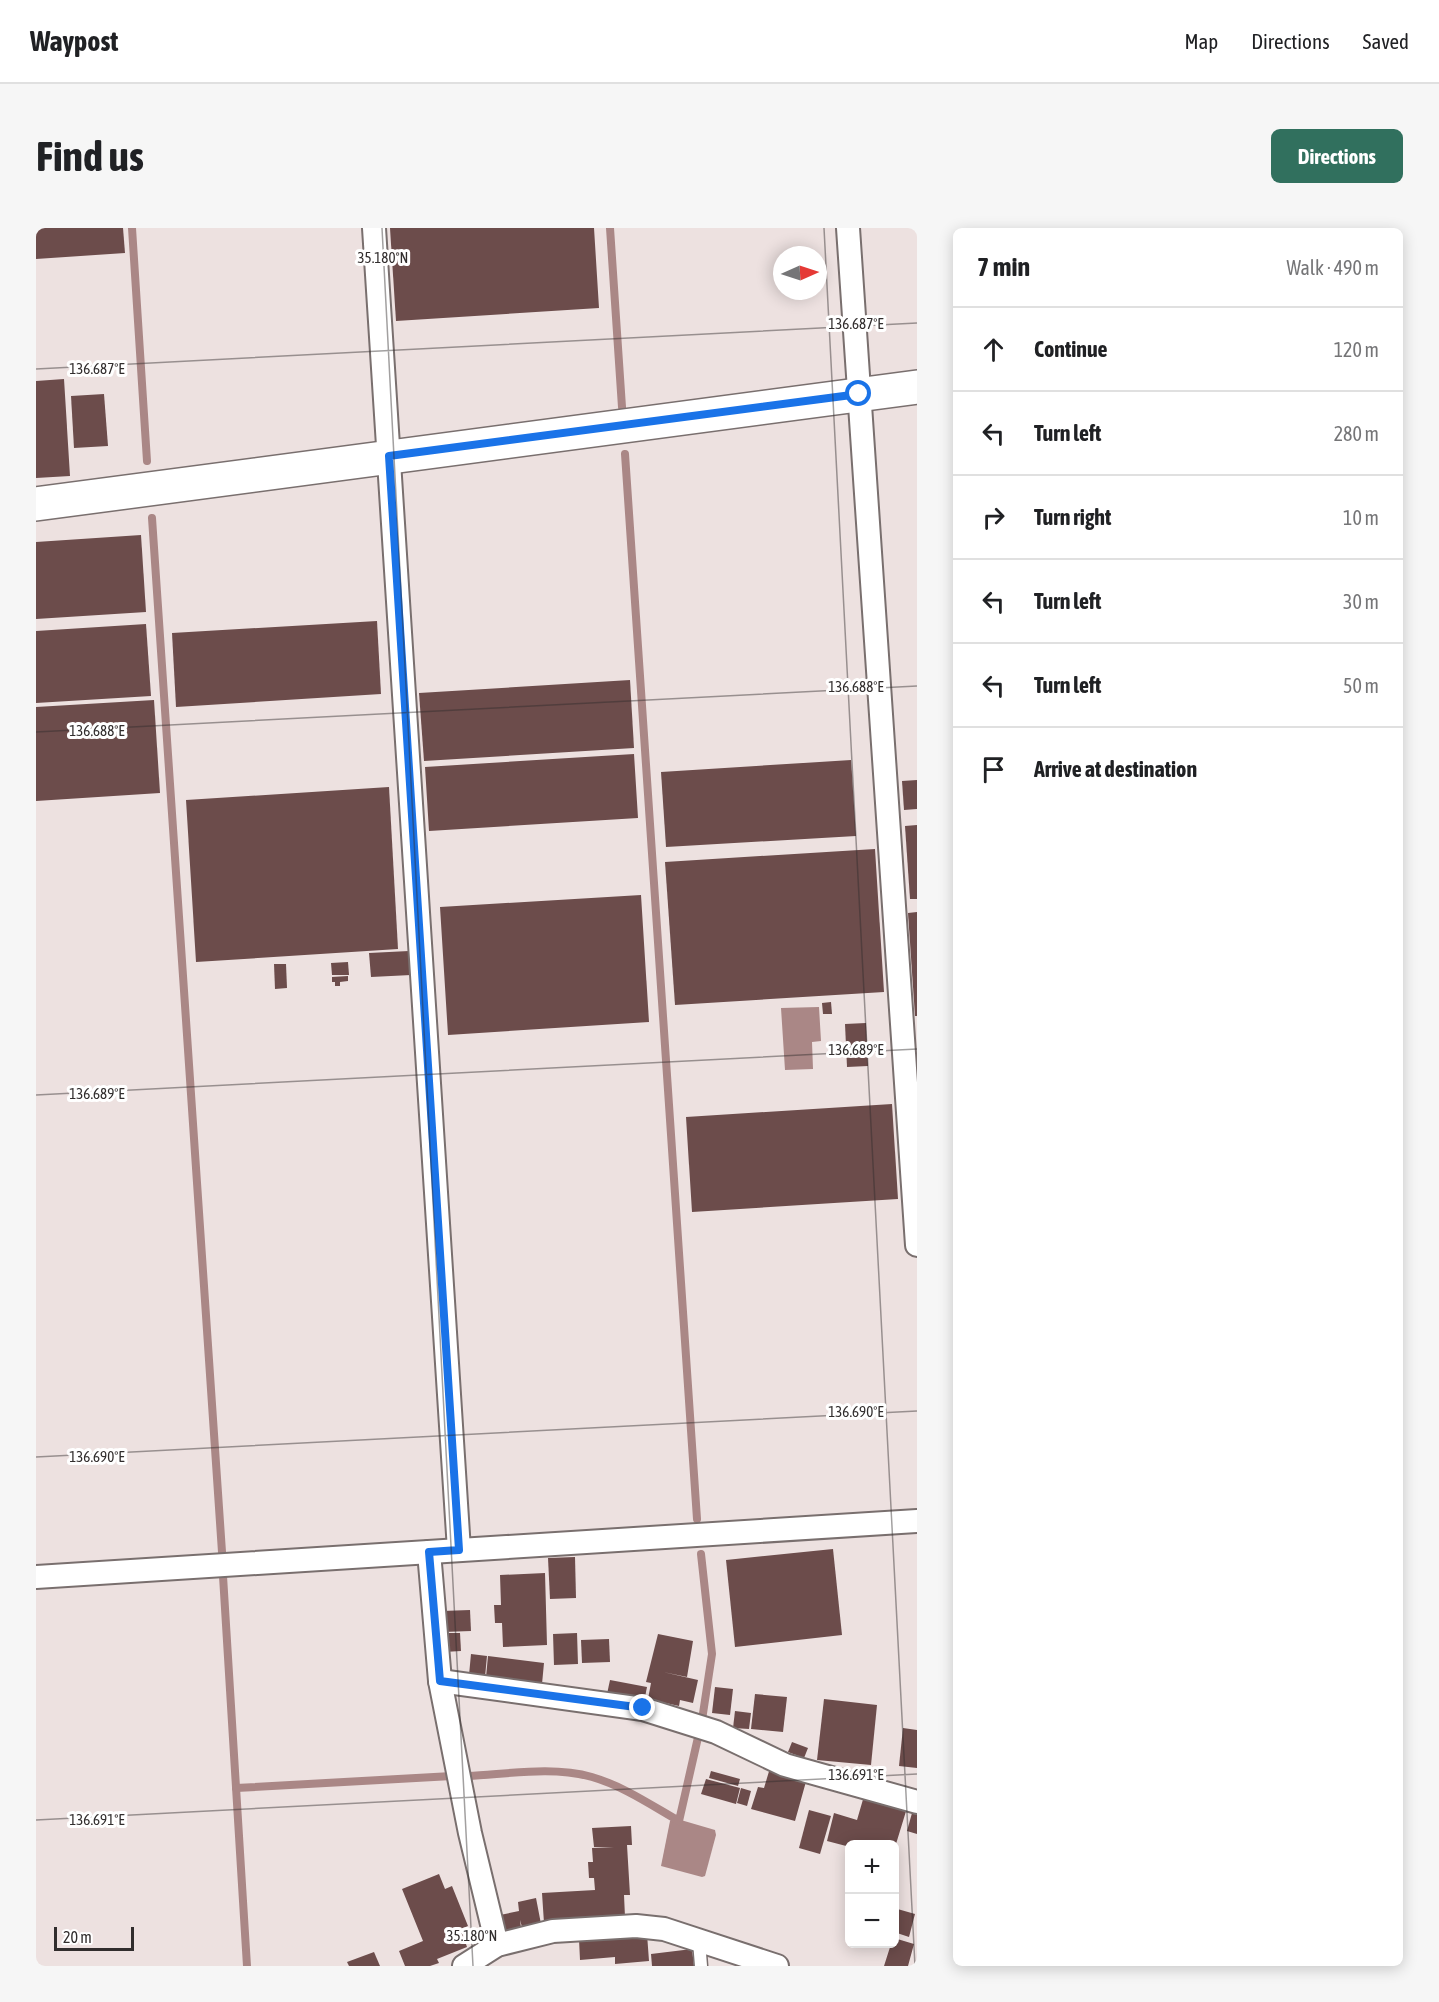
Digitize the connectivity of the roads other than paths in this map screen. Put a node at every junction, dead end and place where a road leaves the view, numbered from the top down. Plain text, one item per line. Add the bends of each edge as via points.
1 (374, 228) edge
2 (848, 228) edge
3 (917, 387) edge
4 (859, 394) junction
5 (389, 456) junction
6 (36, 504) edge
7 (917, 1245) edge
8 (917, 1521) edge
9 (459, 1550) junction
10 (429, 1552) junction
11 (36, 1577) edge
12 (440, 1681) junction
13 (917, 1802) edge
14 (699, 1941) junction
15 (497, 1945) junction
16 (471, 1964) edge
17 (701, 1966) edge
18 (777, 1966) edge

1 - 5 street
2 - 4 street
3 - 4 street
4 - 5 street
4 - 7 street
5 - 6 street
5 - 9 street
8 - 9 street
9 - 10 street
10 - 11 street
10 - 12 street
12 - 13 street via 643,1708 716,1732 785,1765
12 - 15 street
14 - 15 street via 663,1929 636,1926 553,1931
14 - 17 lane
14 - 18 street
15 - 16 street

